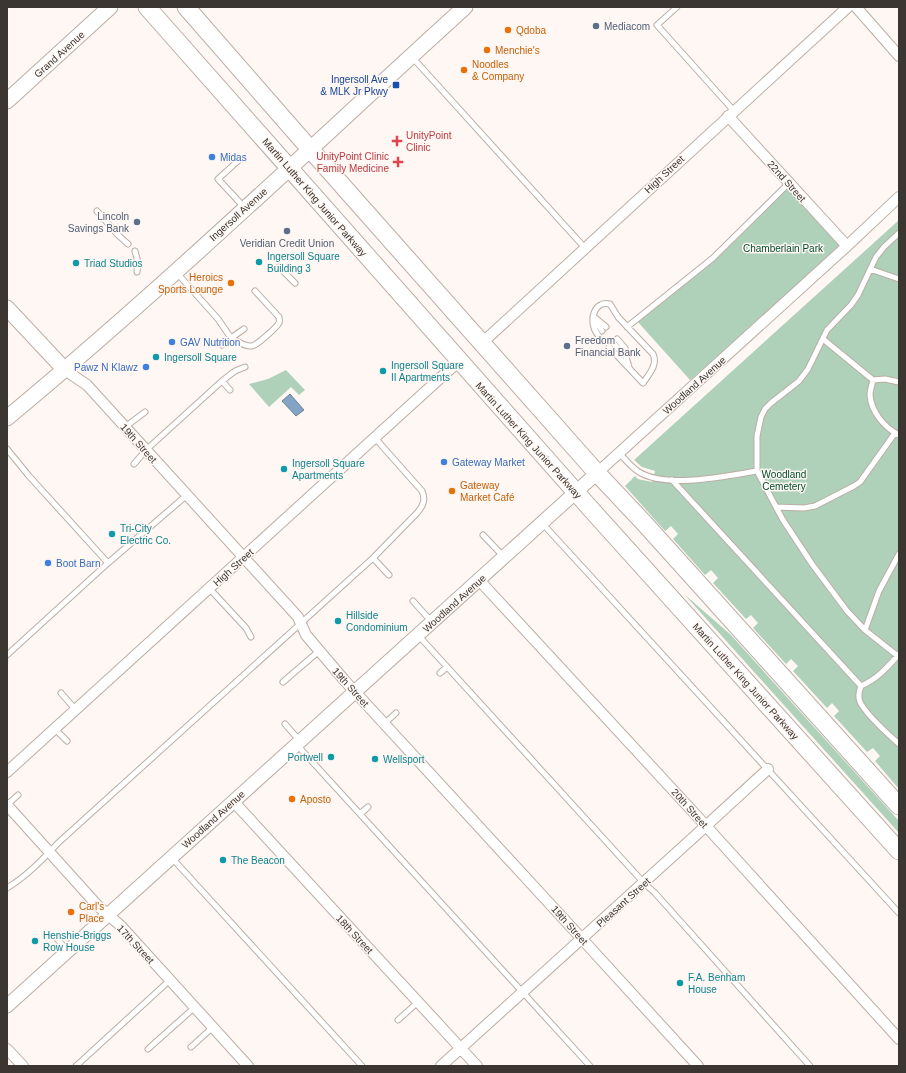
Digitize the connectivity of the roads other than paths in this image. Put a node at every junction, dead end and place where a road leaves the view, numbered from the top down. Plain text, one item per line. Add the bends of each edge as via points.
1 (110, 7) edge
2 (147, 7) edge
3 (186, 7) edge
4 (465, 7) edge
5 (677, 7) edge
6 (848, 7) edge
7 (856, 7) edge
8 (411, 56) junction
9 (899, 56) edge
10 (7, 101) edge
11 (731, 114) junction
12 (310, 149) junction
13 (239, 160) dead end
14 (289, 168) junction
15 (789, 183) junction
16 (899, 197) edge
17 (245, 208) junction
18 (97, 211) dead end
19 (899, 233) edge
20 (128, 244) dead end
21 (847, 246) junction
22 (585, 248) junction
23 (135, 252) dead end
24 (279, 267) dead end
25 (870, 270) junction
26 (175, 271) junction
27 (137, 272) dead end
28 (899, 279) edge
29 (295, 284) dead end
30 (255, 291) dead end
31 (7, 308) edge
32 (593, 317) junction
33 (627, 327) junction
34 (244, 330) dead end
35 (231, 338) junction
36 (823, 339) junction
37 (482, 342) junction
38 (222, 345) dead end
39 (459, 361) junction
40 (245, 368) dead end
41 (630, 368) junction
42 (65, 370) junction
43 (873, 380) junction
44 (222, 381) junction
45 (898, 381) edge
46 (230, 390) dead end
47 (145, 412) dead end
48 (7, 418) edge
49 (125, 427) junction
50 (897, 434) edge
51 (375, 438) junction
52 (7, 449) edge
53 (146, 450) junction
54 (619, 452) junction
55 (134, 464) dead end
56 (757, 471) junction
57 (597, 473) junction
58 (672, 480) junction
59 (575, 492) junction
60 (187, 495) junction
61 (776, 507) junction
62 (542, 523) junction
63 (483, 535) dead end
64 (899, 554) edge
65 (244, 557) junction
66 (504, 557) junction
67 (373, 558) junction
68 (108, 563) junction
69 (388, 575) dead end
70 (479, 580) junction
71 (209, 588) junction
72 (412, 601) dead end
73 (432, 622) junction
74 (302, 623) junction
75 (865, 630) junction
76 (418, 635) junction
77 (251, 637) dead end
78 (319, 651) junction
79 (7, 655) edge
80 (899, 656) edge
81 (446, 666) junction
82 (440, 673) dead end
83 (283, 682) dead end
84 (861, 686) junction
85 (355, 692) junction
86 (61, 693) dead end
87 (76, 710) junction
88 (396, 713) dead end
89 (285, 724) dead end
90 (384, 724) junction
91 (55, 728) junction
92 (67, 742) dead end
93 (299, 743) junction
94 (899, 744) edge
95 (768, 769) junction
96 (7, 772) edge
97 (18, 795) dead end
98 (234, 802) junction
99 (7, 805) edge
100 (899, 806) edge
101 (368, 807) dead end
102 (360, 814) junction
103 (706, 826) junction
104 (899, 851) edge
105 (50, 852) junction
106 (172, 857) junction
107 (644, 883) junction
108 (7, 888) edge
109 (899, 913) edge
110 (108, 915) junction
111 (582, 939) junction
112 (58, 940) dead end
113 (68, 951) junction
114 (170, 980) junction
115 (523, 992) junction
116 (418, 1002) junction
117 (7, 1006) edge
118 (195, 1007) junction
119 (398, 1020) dead end
120 (213, 1027) junction
121 (899, 1039) edge
122 (191, 1047) dead end
123 (461, 1048) junction
124 (7, 1049) edge
125 (148, 1049) dead end
126 (360, 1054) dead end
127 (355, 1059) junction
128 (23, 1066) edge
129 (76, 1066) edge
130 (248, 1066) edge
131 (362, 1066) edge
132 (441, 1066) edge
133 (477, 1066) edge
134 (590, 1066) edge
135 (698, 1066) edge
136 (810, 1066) edge

1 - 10 main road, Grand Avenue
2 - 14 main road, Martin Luther King Junior Parkway
3 - 12 main road
4 - 8 main road, Ingersoll Avenue
5 - 11 lane via 658,25
6 - 11 street, High Street
7 - 9 street
8 - 12 main road, Ingersoll Avenue
8 - 22 lane
11 - 15 street, 22nd Street
11 - 22 street, High Street
12 - 14 main road, Ingersoll Avenue
12 - 37 main road
13 - 17 lane via 218,179
14 - 17 main road, Ingersoll Avenue
14 - 39 main road, Martin Luther King Junior Parkway
15 - 21 street, 22nd Street
15 - 33 lane via 713,258
16 - 21 street, Woodland Avenue
17 - 26 main road, Ingersoll Avenue
18 - 20 lane
19 - 25 lane via 880,252
21 - 54 street, Woodland Avenue
22 - 37 street, High Street
23 - 27 lane
24 - 29 lane
25 - 28 lane
25 - 36 lane via 858,295 827,330
26 - 35 lane via 218,319
26 - 42 main road, Ingersoll Avenue
30 - 35 lane via 279,317 280,322 257,344 251,346
31 - 42 main road, 19th Street
32 - 32 lane via 594,330 602,331
32 - 33 lane via 601,304 610,304
33 - 41 lane via 655,358 654,365 643,383
34 - 35 lane
35 - 38 lane
36 - 43 lane
36 - 56 lane via 799,381 770,403 761,417 757,436
37 - 57 main road
39 - 51 street, High Street
39 - 59 main road, Martin Luther King Junior Parkway
40 - 44 lane via 235,371
41 - 41 lane via 626,357 613,343
42 - 48 main road, Ingersoll Avenue
42 - 49 street, 19th Street via 87,384
43 - 45 lane
43 - 50 lane via 870,395 872,407 884,423
44 - 46 lane
44 - 53 lane
47 - 49 lane
49 - 53 street, 19th Street
50 - 61 lane via 860,482 854,486 815,506
51 - 65 street, High Street
51 - 67 lane via 424,496 422,507
52 - 68 lane
53 - 55 lane
53 - 60 street, 19th Street
54 - 57 street, Woodland Avenue
54 - 58 lane via 639,472 653,478
56 - 58 lane via 696,480
56 - 61 lane
57 - 59 street, Woodland Avenue
57 - 100 main road
58 - 84 lane
59 - 62 street, Woodland Avenue
59 - 104 main road, Martin Luther King Junior Parkway
60 - 65 street, 19th Street
60 - 68 lane
61 - 75 lane via 812,564 847,611
62 - 66 street, Woodland Avenue
62 - 95 lane
63 - 66 lane
64 - 75 lane via 879,591
65 - 71 street, High Street
65 - 74 street, 19th Street
66 - 70 street, Woodland Avenue
67 - 69 lane
67 - 74 lane
68 - 79 lane
70 - 73 street, Woodland Avenue
70 - 103 street, 20th Street
71 - 77 lane via 246,628
71 - 87 street, High Street
72 - 73 lane
73 - 76 street, Woodland Avenue
74 - 78 street, 19th Street via 306,635
74 - 105 lane
75 - 80 lane
76 - 81 lane
76 - 85 street, Woodland Avenue
78 - 83 lane
78 - 85 street, 19th Street
80 - 84 lane via 875,679
81 - 82 lane
81 - 107 lane
84 - 94 lane via 860,702
85 - 90 street, 19th Street
85 - 93 street, Woodland Avenue
86 - 87 lane
87 - 91 street, High Street
88 - 90 lane
89 - 93 lane
90 - 111 street, 19th Street
91 - 92 lane
91 - 96 street, High Street
93 - 98 street, Woodland Avenue
93 - 102 lane
95 - 103 street, Pleasant Street
95 - 109 lane
97 - 99 lane
98 - 106 street, Woodland Avenue
98 - 116 street, 18th Street
99 - 105 street, 17th Street
101 - 102 lane
102 - 115 lane
103 - 107 street, Pleasant Street
103 - 121 street, 20th Street
105 - 108 lane via 28,877
105 - 110 street, 17th Street
106 - 110 street, Woodland Avenue
106 - 127 lane
107 - 111 street, Pleasant Street
107 - 136 lane
110 - 113 street, Woodland Avenue
110 - 114 street, 17th Street
111 - 115 street, Pleasant Street
111 - 135 street, 19th Street
112 - 113 lane
113 - 117 street, Woodland Avenue
114 - 118 street, 17th Street
114 - 129 lane
115 - 123 street, Pleasant Street
115 - 134 lane
116 - 119 lane
116 - 123 street, 18th Street
118 - 120 street, 17th Street
118 - 125 lane
120 - 122 lane
120 - 130 street, 17th Street
123 - 132 street, Pleasant Street
123 - 133 street, 18th Street
124 - 128 street
126 - 127 lane
127 - 131 lane

